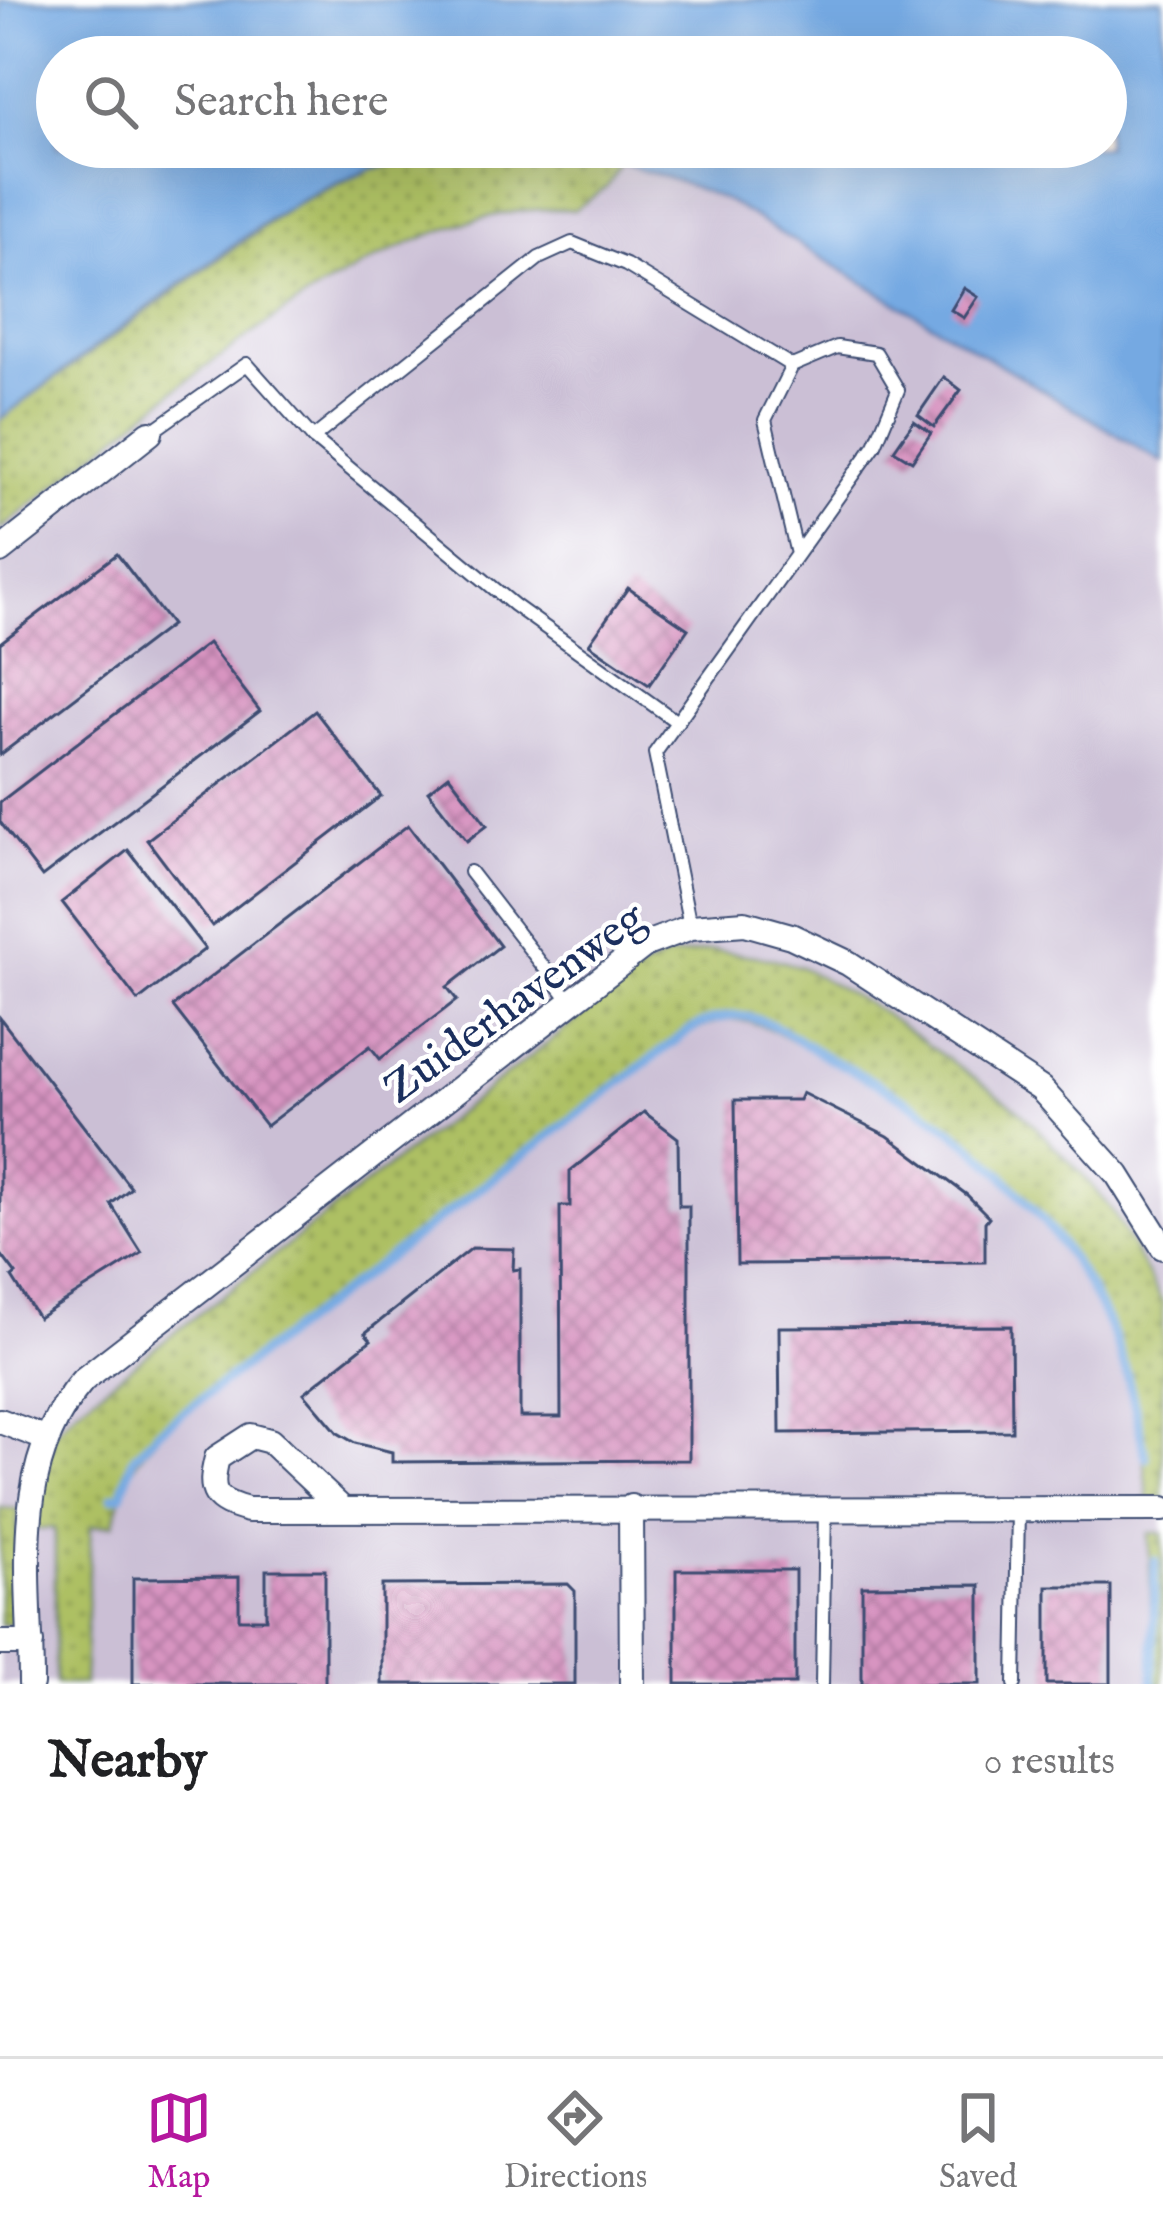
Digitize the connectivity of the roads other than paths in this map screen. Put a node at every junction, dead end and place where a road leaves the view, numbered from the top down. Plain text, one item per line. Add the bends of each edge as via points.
1 (792, 366) junction
2 (150, 433) joint
3 (313, 438) junction
4 (0, 550) edge
5 (797, 554) junction
6 (677, 722) junction
7 (470, 872) dead end
8 (691, 927) junction
9 (571, 1002) junction
10 (1163, 1247) edge
11 (0, 1421) edge
12 (45, 1438) junction
13 (341, 1508) junction
14 (631, 1508) junction
15 (825, 1508) junction
16 (1018, 1509) junction
17 (1163, 1509) edge
18 (0, 1643) edge
19 (31, 1643) junction
20 (31, 1684) edge
21 (632, 1684) edge
22 (822, 1684) edge
23 (1015, 1684) edge

1 - 3 lane via 626,265 572,243 539,258
1 - 5 lane via 765,420
1 - 5 lane via 837,347 876,353 898,390 875,445
2 - 3 lane via 247,364
2 - 4 street
3 - 6 lane via 514,605
5 - 6 lane
6 - 8 lane via 655,753
7 - 9 lane
8 - 9 street, Zuiderhavenweg via 646,944
8 - 10 street, Zuiderhavenweg via 745,923 791,936 848,963 1041,1089 1118,1175
9 - 12 street, Zuiderhavenweg via 83,1380
11 - 12 street
12 - 19 street, Zuiderhavenweg via 31,1484
13 - 13 street via 270,1441 250,1436 217,1458 214,1494 226,1504
13 - 14 street
14 - 15 street
14 - 21 street
15 - 16 street
15 - 22 lane
16 - 17 street
16 - 23 lane
18 - 19 street
19 - 20 street, Zuiderhavenweg

